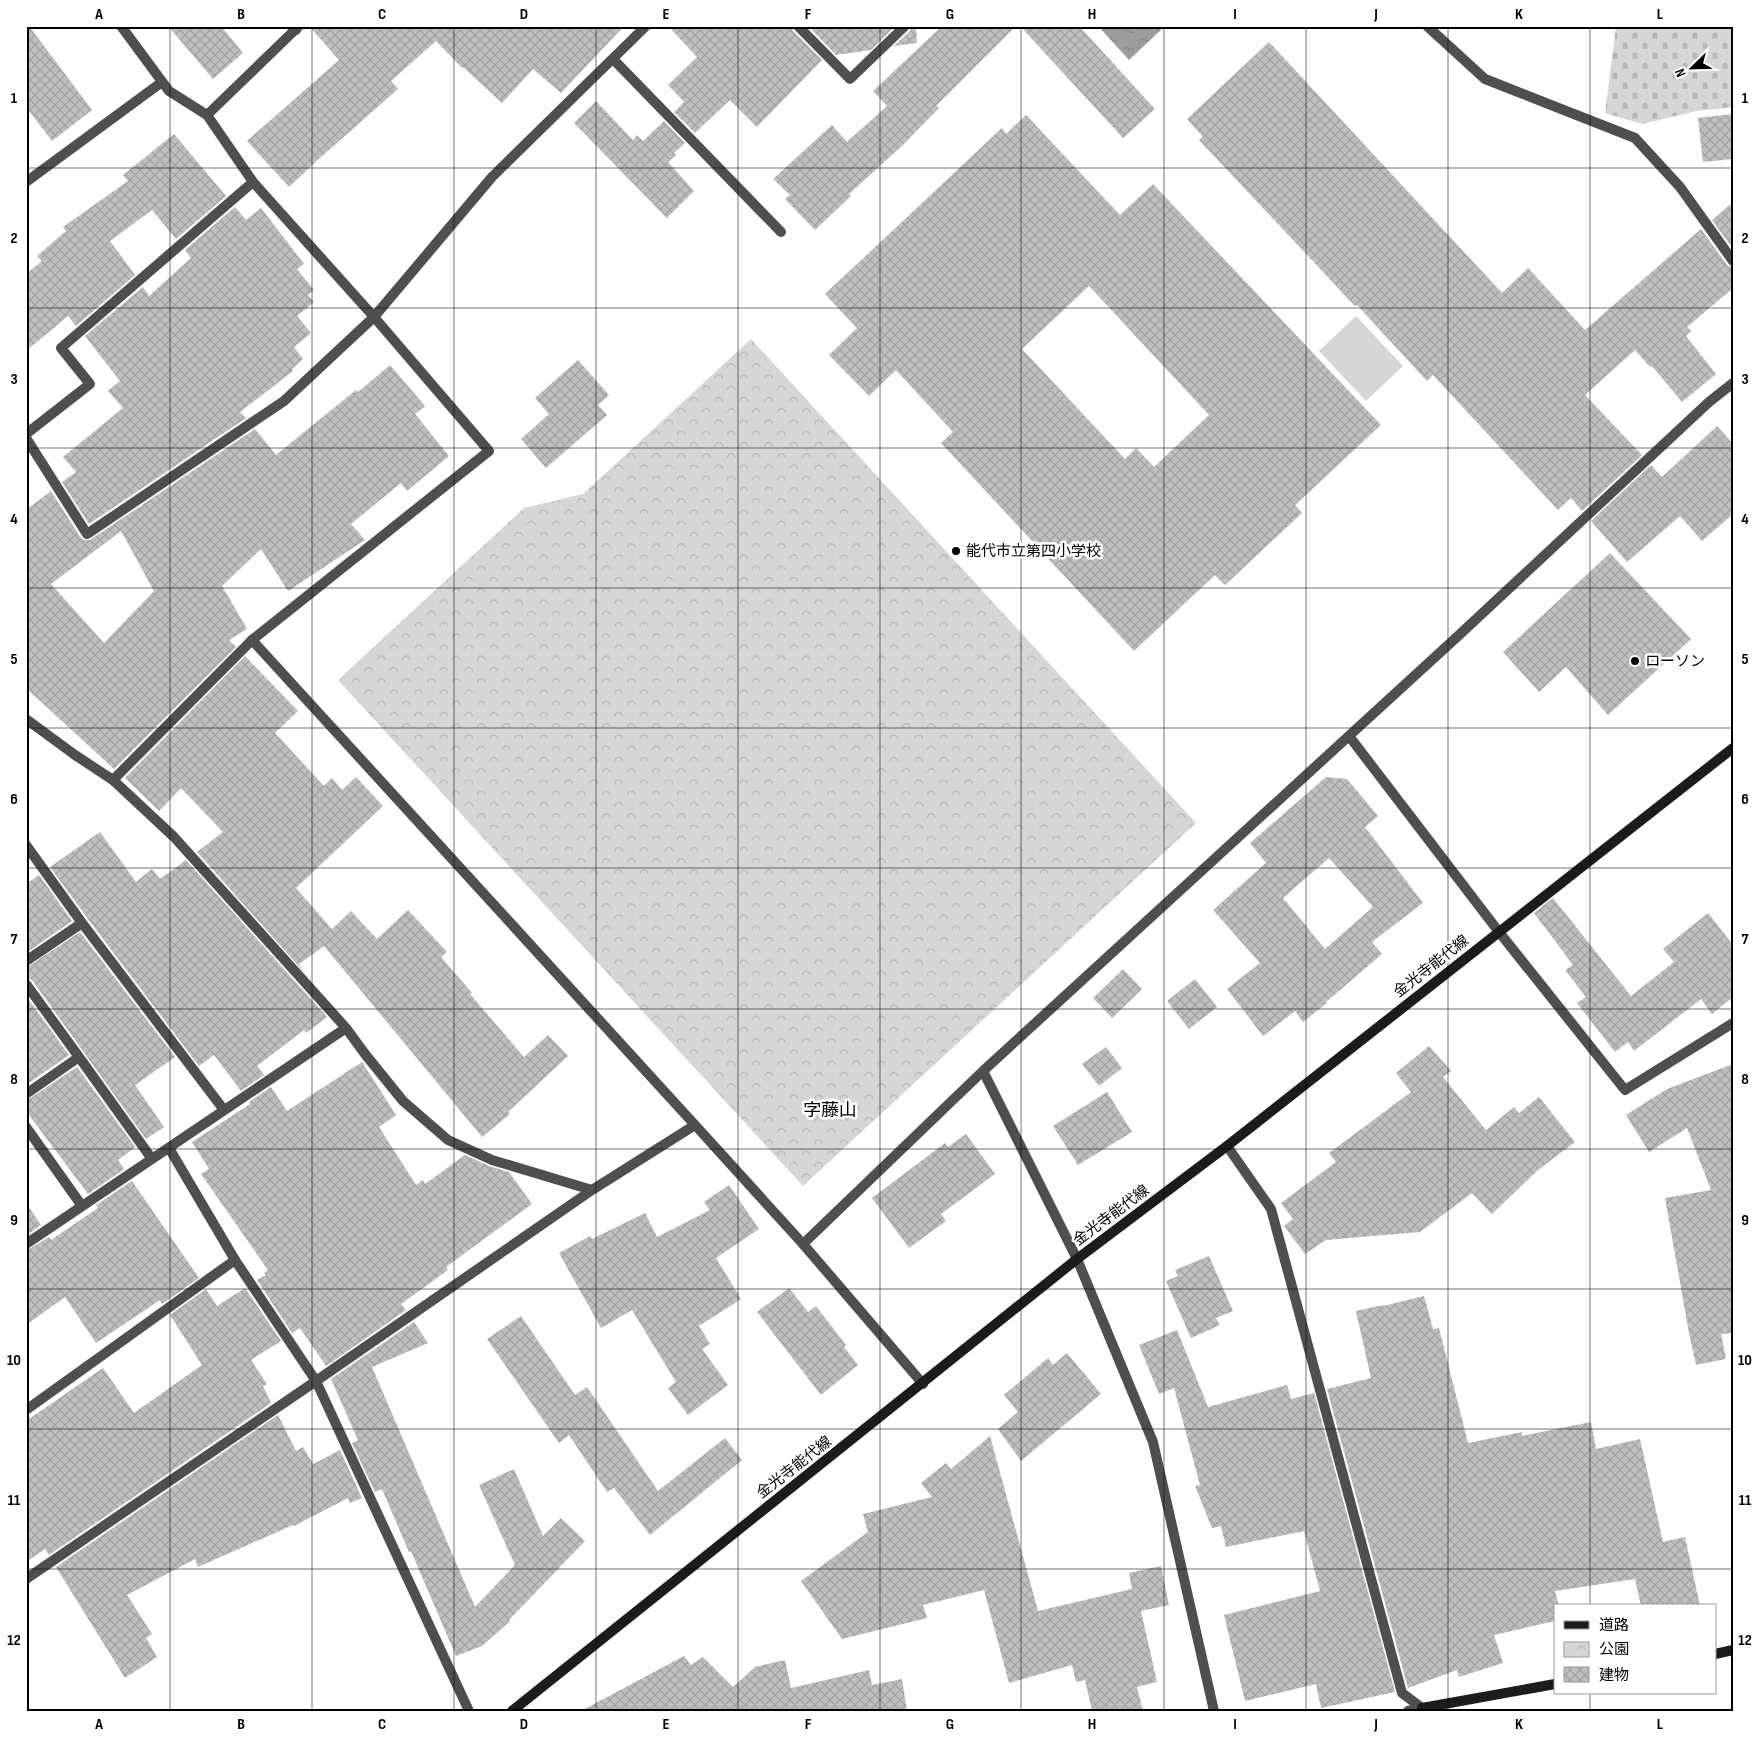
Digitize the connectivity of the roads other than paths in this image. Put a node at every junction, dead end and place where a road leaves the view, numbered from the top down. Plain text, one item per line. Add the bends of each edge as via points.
1 (122, 26) edge
2 (646, 26) edge
3 (798, 26) edge
4 (905, 26) edge
5 (1426, 26) edge
6 (296, 28) edge
7 (613, 59) junction
8 (162, 82) junction
9 (207, 115) junction
10 (26, 182) edge
11 (253, 182) junction
12 (781, 232) dead end
13 (1733, 262) edge
14 (374, 317) junction
15 (1733, 383) edge
16 (26, 436) edge
17 (252, 640) junction
18 (26, 719) edge
19 (1349, 736) junction
20 (1733, 748) edge
21 (114, 780) junction
22 (26, 845) edge
23 (82, 923) junction
24 (1499, 932) junction
25 (26, 961) edge
26 (26, 984) edge
27 (1733, 1023) edge
28 (346, 1028) junction
29 (79, 1057) junction
30 (983, 1072) junction
31 (26, 1094) edge
32 (224, 1110) junction
33 (695, 1125) junction
34 (26, 1127) edge
35 (1227, 1146) junction
36 (169, 1148) junction
37 (152, 1159) junction
38 (592, 1190) junction
39 (82, 1206) junction
40 (26, 1244) edge
41 (804, 1244) junction
42 (1077, 1259) junction
43 (235, 1260) junction
44 (316, 1381) junction
45 (923, 1384) junction
46 (26, 1410) edge
47 (26, 1579) edge
48 (1733, 1650) edge
49 (1716, 1654) edge
50 (1554, 1684) edge
51 (1423, 1710) edge
52 (469, 1711) edge
53 (512, 1711) edge
54 (1214, 1711) edge
55 (1408, 1711) edge

1 - 8 street
2 - 7 street
3 - 4 street via 850,78
5 - 13 street via 1485,79 1635,138 1680,187
6 - 9 street
7 - 12 street
7 - 14 street via 492,178
8 - 9 street via 169,91
8 - 10 street
9 - 11 street
11 - 14 street
11 - 16 street via 61,348 90,384
14 - 16 street via 284,400 87,534
14 - 17 street via 489,451
15 - 19 street via 1708,402
17 - 21 street
17 - 33 street
18 - 21 street
19 - 24 street
19 - 30 street
20 - 24 main road, 金光寺能代線
21 - 28 street via 174,837
22 - 23 street
23 - 25 street
23 - 32 street
24 - 27 street via 1624,1090
24 - 35 main road, 金光寺能代線
26 - 29 street
28 - 32 street
28 - 38 street via 403,1101 448,1140 492,1160
29 - 31 street
29 - 37 street
30 - 41 street
30 - 42 street
32 - 36 street
33 - 38 street
33 - 41 street
34 - 39 street
35 - 42 main road, 金光寺能代線
35 - 51 street via 1271,1209 1402,1693
36 - 37 street
36 - 43 street
37 - 39 street
38 - 44 street
39 - 40 street
41 - 45 street
42 - 45 main road, 金光寺能代線
42 - 54 street via 1153,1442
43 - 44 street
43 - 46 street
44 - 47 street
44 - 52 street
45 - 53 main road, 金光寺能代線
48 - 49 main road
50 - 51 main road
51 - 55 street

